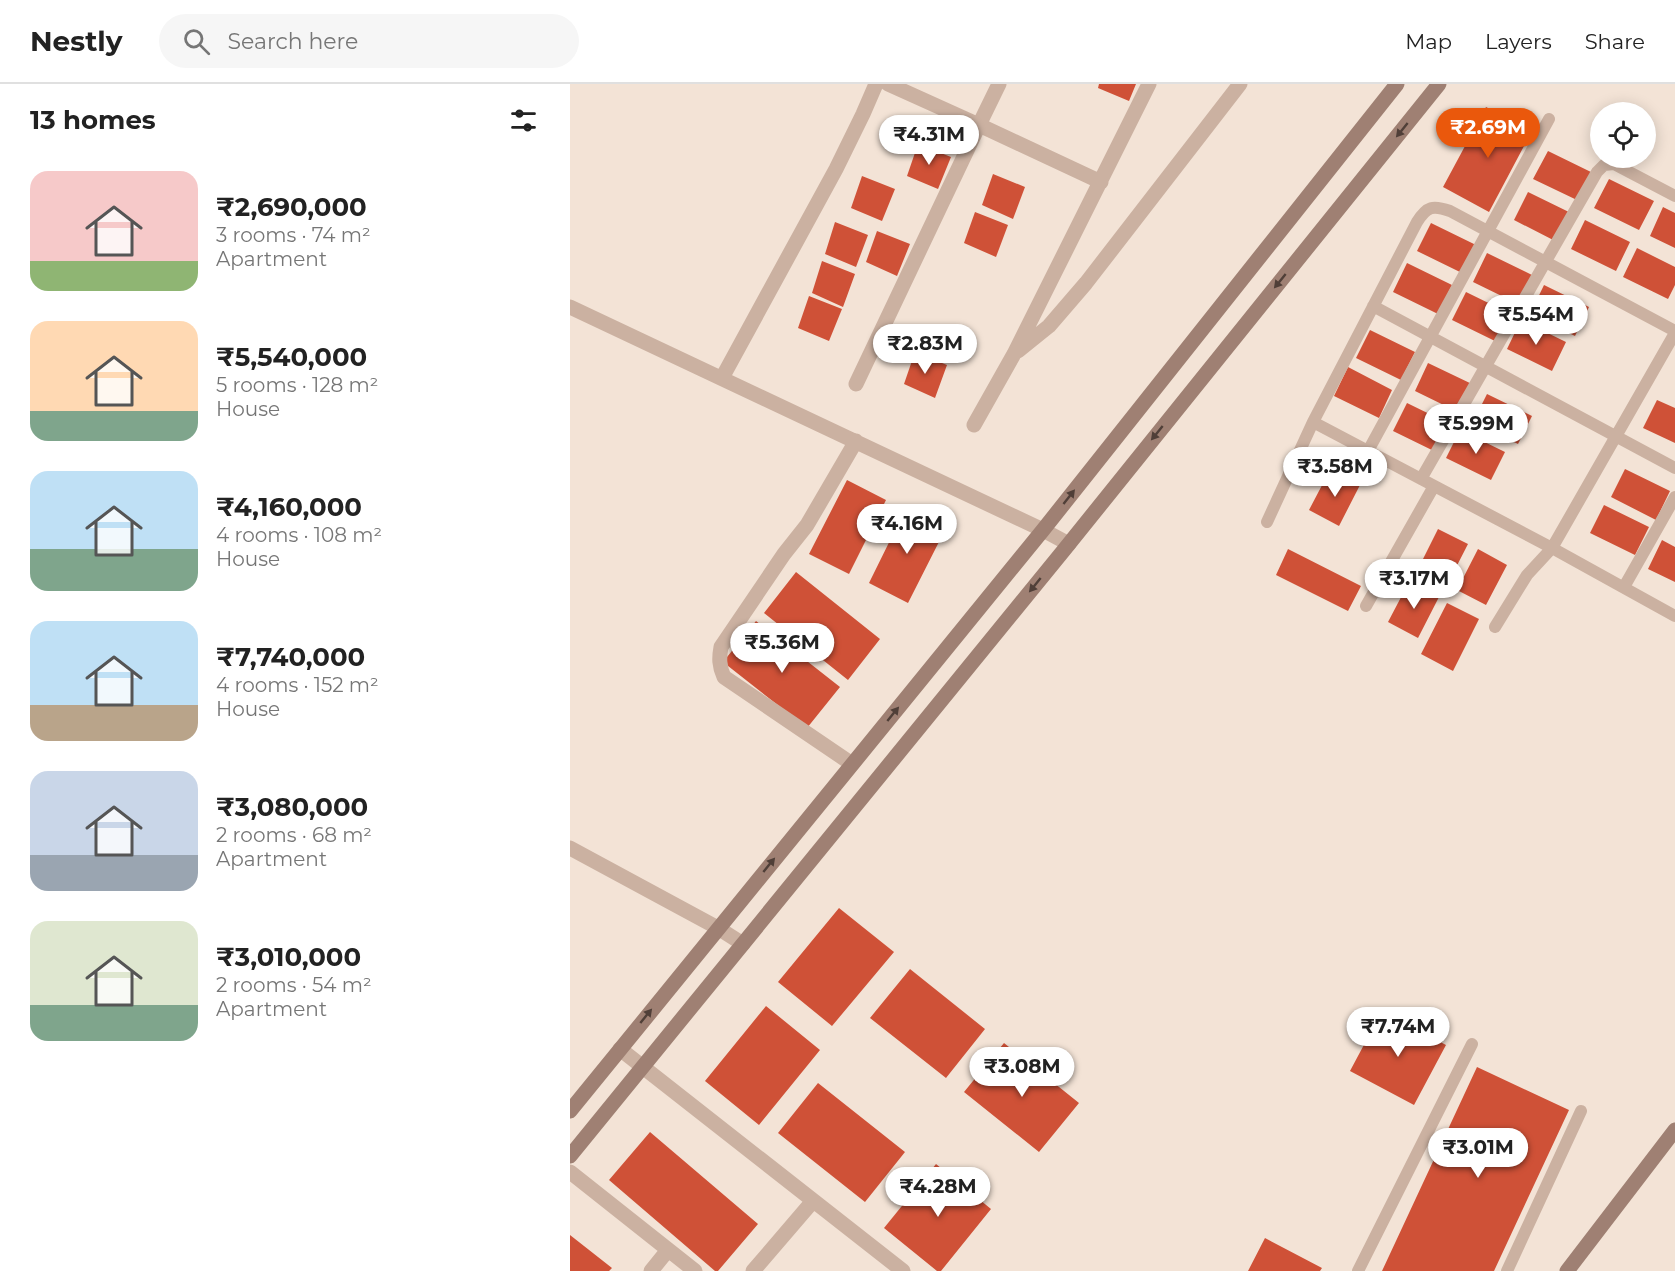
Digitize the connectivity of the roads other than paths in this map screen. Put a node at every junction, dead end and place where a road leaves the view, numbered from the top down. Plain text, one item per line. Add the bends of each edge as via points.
1 (876, 84) edge
2 (888, 84) edge
3 (999, 84) edge
4 (1149, 84) edge
5 (1240, 84) edge
6 (1397, 84) edge
7 (1439, 84) edge
8 (1549, 119) dead end
9 (980, 125) junction
10 (1101, 182) junction
11 (1675, 196) edge
12 (1488, 231) junction
13 (1545, 261) junction
14 (1373, 306) junction
15 (570, 307) edge
16 (1675, 332) edge
17 (1430, 336) junction
18 (1014, 354) junction
19 (1485, 366) junction
20 (722, 378) junction
21 (856, 384) dead end
22 (1313, 422) junction
23 (974, 425) dead end
24 (1616, 435) junction
25 (856, 441) junction
26 (1368, 451) junction
27 (1675, 468) edge
28 (1421, 479) junction
29 (1434, 486) junction
30 (1675, 497) edge
31 (1267, 522) dead end
32 (1043, 530) junction
33 (1069, 544) junction
34 (1552, 548) junction
35 (1624, 587) junction
36 (1366, 606) dead end
37 (1675, 616) edge
38 (1495, 627) dead end
39 (852, 764) junction
40 (570, 848) edge
41 (718, 928) junction
42 (743, 944) junction
43 (1472, 1044) dead end
44 (620, 1050) junction
45 (642, 1068) junction
46 (570, 1111) edge
47 (1581, 1111) dead end
48 (1675, 1130) edge
49 (570, 1156) edge
50 (570, 1172) edge
51 (813, 1201) junction
52 (668, 1250) junction
53 (651, 1271) edge
54 (695, 1271) edge
55 (753, 1271) edge
56 (903, 1271) edge
57 (1358, 1271) edge
58 (1507, 1271) edge
59 (1567, 1271) edge

1 - 20 street via 836,169
2 - 9 street
3 - 9 street
4 - 10 street
5 - 18 street via 1086,283 1048,326
32 -> 6 street
7 -> 33 street
8 - 12 lane
9 - 10 street
9 - 21 street
10 - 18 street
11 - 13 lane via 1614,164 1604,165
12 - 13 lane
12 - 14 lane via 1450,211 1436,206 1428,209 1417,222
12 - 17 lane
13 - 16 lane
13 - 19 lane
14 - 17 lane
14 - 22 lane
15 - 20 street
16 - 24 lane
17 - 19 lane
17 - 26 lane
18 - 23 street
19 - 24 lane
19 - 28 lane
20 - 25 street
22 - 26 lane
22 - 31 lane
24 - 27 lane
24 - 34 lane
25 - 32 street
25 - 39 street via 807,525 721,647 719,657 724,677
26 - 28 lane
28 - 29 lane
29 - 34 lane
29 - 36 lane
30 - 35 lane
32 - 33 street
39 -> 32 street
33 -> 42 street
34 - 35 lane
34 - 38 lane via 1527,575
35 - 37 lane
41 -> 39 street
40 - 41 street
41 - 42 street
44 -> 41 street
42 - 45 street
43 - 57 lane
44 - 45 street
44 - 46 street
45 - 49 street
45 - 51 street
47 - 58 lane
48 - 59 street
50 - 52 street
51 - 55 street
51 - 56 street
52 - 53 street
52 - 54 street

